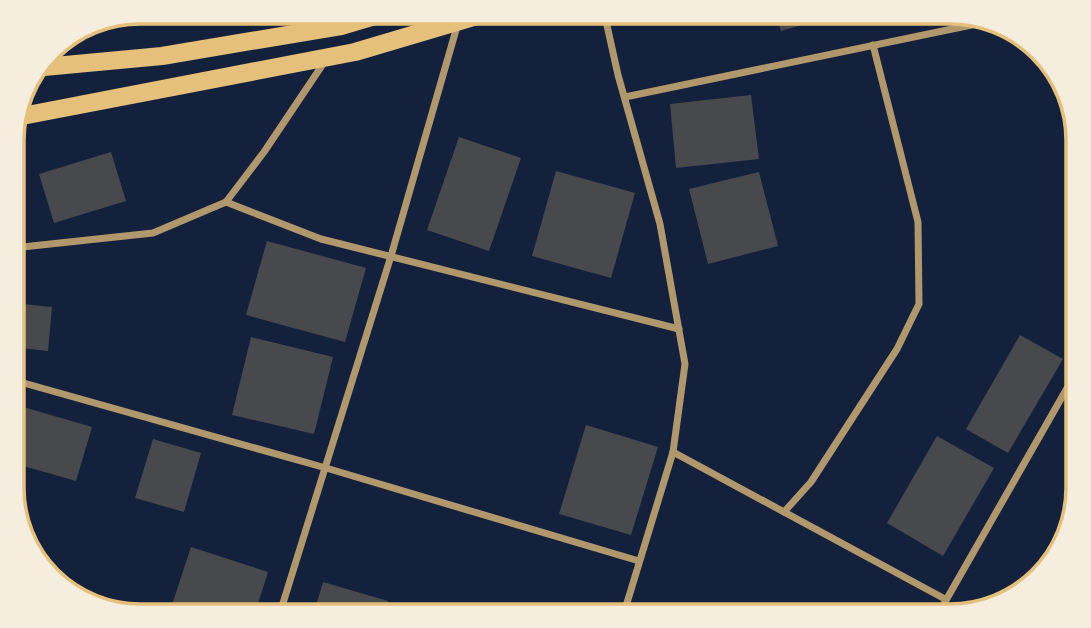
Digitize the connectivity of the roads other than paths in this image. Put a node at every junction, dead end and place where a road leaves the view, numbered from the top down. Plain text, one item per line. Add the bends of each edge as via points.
1 (348, 24) edge
2 (451, 24) edge
3 (457, 24) edge
4 (607, 24) edge
5 (969, 26) edge
6 (873, 45) junction
7 (327, 58) junction
8 (51, 66) edge
9 (625, 97) junction
10 (28, 115) edge
11 (226, 202) junction
12 (24, 247) edge
13 (391, 256) junction
14 (679, 329) junction
15 (24, 383) edge
16 (1066, 391) edge
17 (673, 452) junction
18 (326, 468) junction
19 (784, 512) junction
20 (639, 561) junction
21 (946, 599) junction
22 (627, 603) edge
23 (944, 603) edge
24 (283, 604) edge

1 - 8 main road via 162,56
2 - 7 main road
3 - 13 street
4 - 9 street
5 - 6 street
6 - 9 street
6 - 19 street via 918,222 919,303 897,349 811,482
7 - 10 main road
7 - 11 street
9 - 14 street via 660,223
11 - 12 street via 153,233
11 - 13 street via 321,239
13 - 14 street
13 - 18 street
14 - 17 street via 685,364
15 - 18 street
16 - 21 street
17 - 19 street
17 - 20 street
18 - 20 street
18 - 24 street
19 - 21 street
20 - 22 street
21 - 23 street

